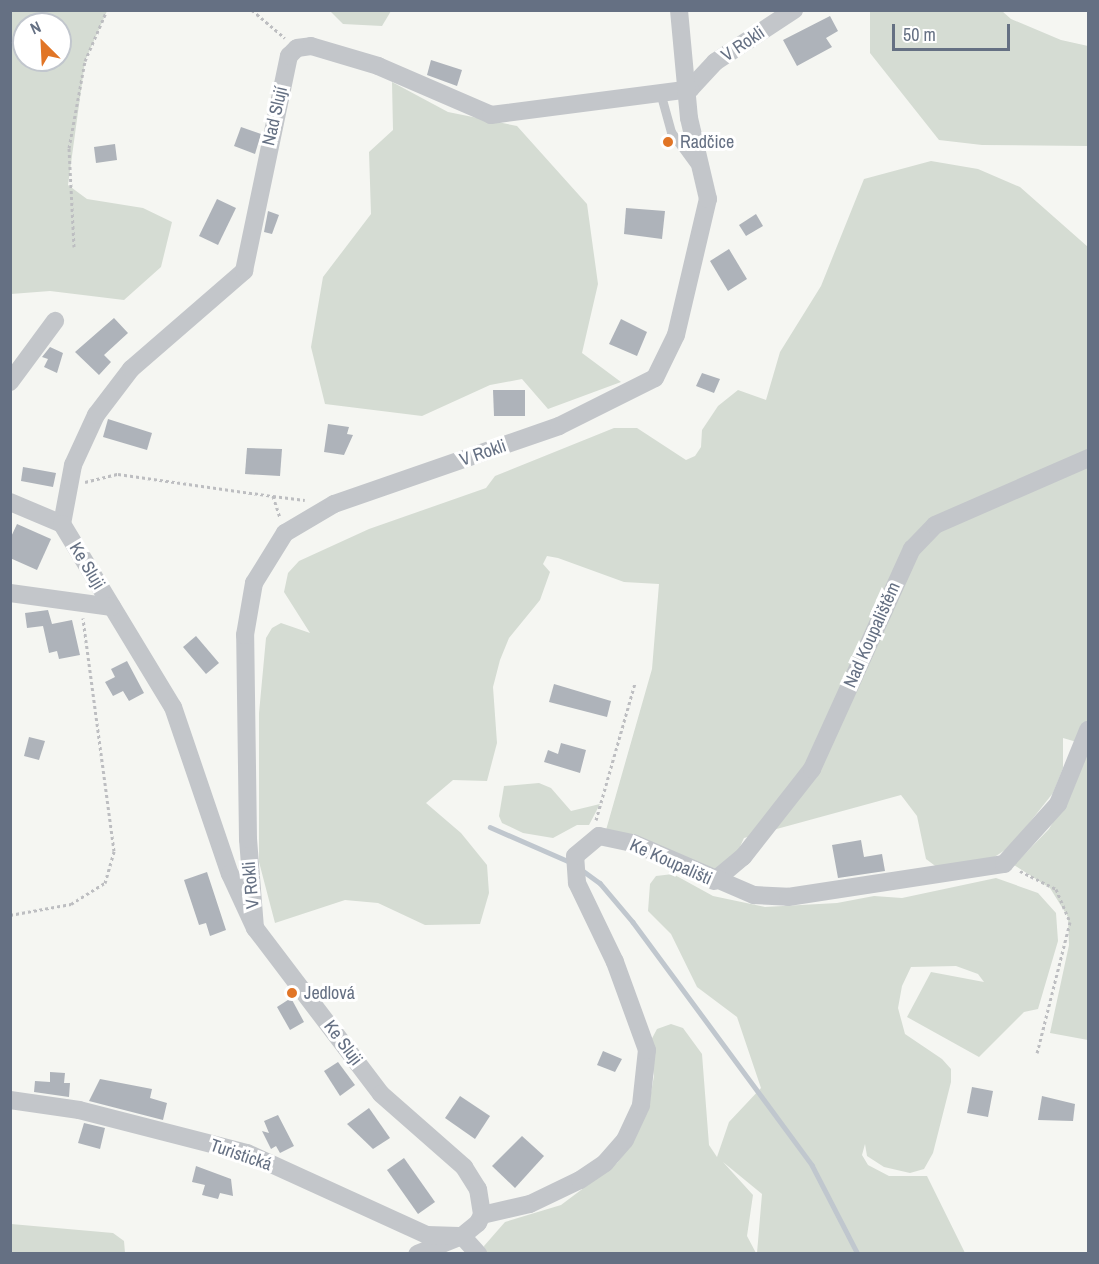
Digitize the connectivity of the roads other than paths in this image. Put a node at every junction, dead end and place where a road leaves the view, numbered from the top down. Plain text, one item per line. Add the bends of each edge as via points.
1 (679, 10) edge
2 (794, 10) edge
3 (690, 89) junction
4 (660, 92) junction
5 (706, 181) junction
6 (55, 321) dead end
7 (10, 382) edge
8 (1089, 458) edge
9 (10, 502) edge
10 (62, 524) junction
11 (10, 593) edge
12 (112, 607) junction
13 (1089, 730) edge
14 (714, 881) junction
15 (255, 928) junction
16 (10, 1100) edge
17 (482, 1215) junction
18 (462, 1236) junction
19 (417, 1254) edge
20 (478, 1254) edge

1 - 3 street
2 - 3 street, V Rokli via 715,62
3 - 4 street
3 - 5 street, V Rokli via 689,118
4 - 5 lane via 671,132
4 - 10 street, Nad Slují via 491,115 378,66 311,46 297,48 289,56 244,270 132,369 96,415 73,465
5 - 15 street, V Rokli via 708,199 676,335 655,378 559,426 334,504 285,533 254,583 245,635 248,839
6 - 7 street
8 - 14 street, Nad Koupalištěm via 935,525 912,549 813,769 743,857
9 - 10 street
10 - 12 street, Ke Sluji
11 - 12 street, Ke Sluji
12 - 15 street, Ke Sluji via 173,707 230,874
13 - 14 street, Ke Koupališti via 1058,804 1004,864 788,897 754,895
14 - 17 street, Ke Koupališti via 633,843 599,836 575,856 578,883 615,962 647,1050 641,1104 625,1140 605,1163 530,1204
15 - 17 street, Ke Sluji via 381,1094 464,1167 478,1189
16 - 18 street, Turistická via 79,1110 248,1153 428,1234
17 - 18 street
18 - 19 street
18 - 20 street

